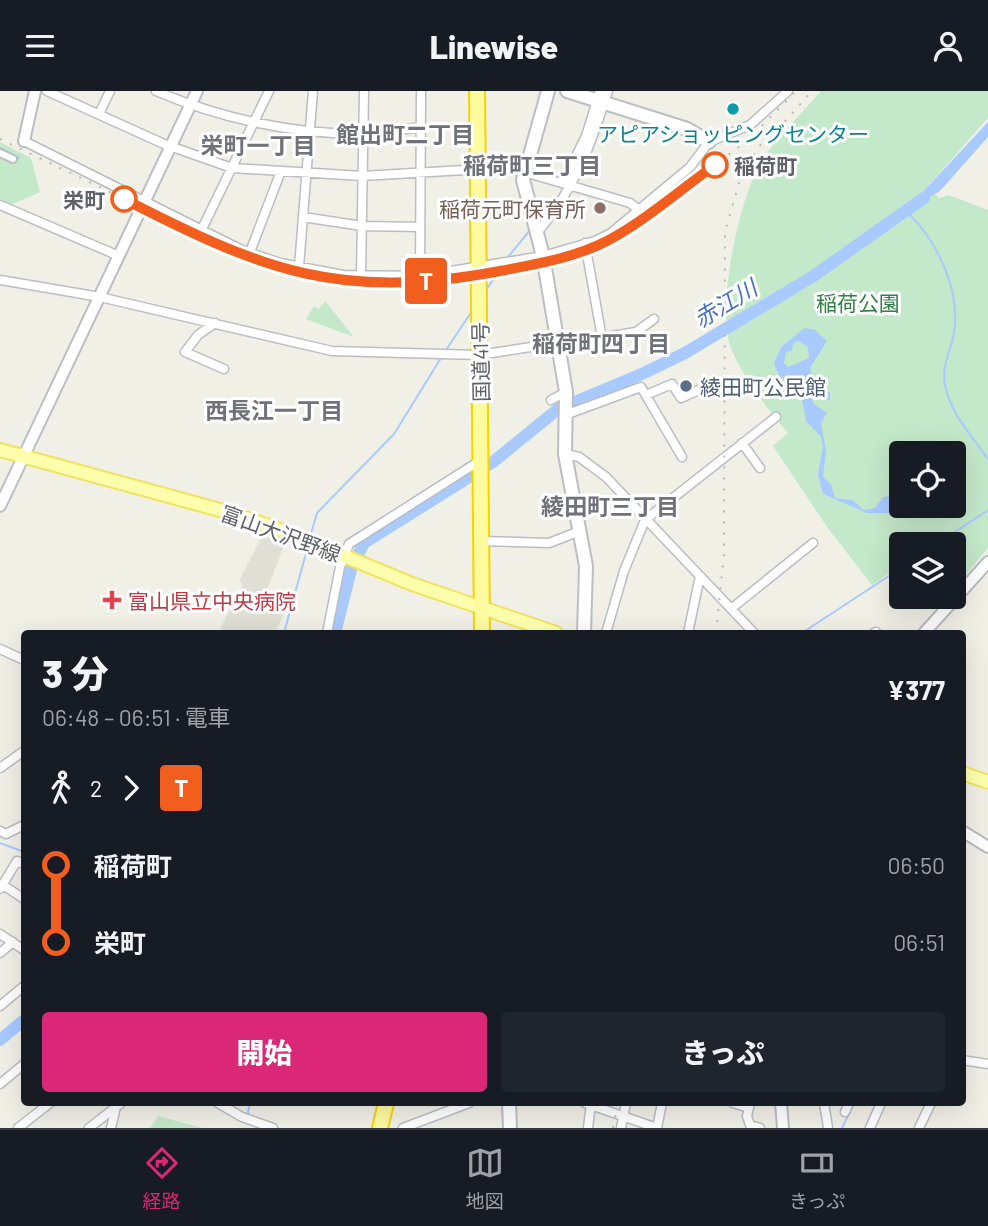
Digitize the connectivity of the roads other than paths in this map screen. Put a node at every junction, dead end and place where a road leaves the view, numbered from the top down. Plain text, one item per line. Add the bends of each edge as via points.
1 (35, 91) edge
2 (47, 91) edge
3 (110, 91) edge
4 (156, 91) edge
5 (197, 91) edge
6 (269, 91) edge
7 (313, 91) edge
8 (364, 91) edge
9 (422, 91) edge
10 (477, 91) edge
11 (548, 91) edge
12 (567, 91) edge
13 (788, 91) edge
14 (602, 96) edge
15 (189, 106) junction
16 (99, 114) junction
17 (254, 121) junction
18 (421, 127) junction
19 (310, 130) junction
20 (363, 134) junction
21 (24, 141) joint
22 (709, 142) junction
23 (171, 146) junction
24 (0, 153) edge
25 (13, 159) dead end
26 (477, 167) junction
27 (232, 168) junction
28 (281, 171) junction
29 (524, 172) junction
30 (307, 173) junction
31 (420, 173) junction
32 (362, 176) junction
33 (567, 185) junction
34 (144, 202) junction
35 (0, 205) edge
36 (638, 209) junction
37 (303, 217) junction
38 (362, 226) junction
39 (420, 227) junction
40 (201, 231) junction
41 (537, 233) junction
42 (585, 243) junction
43 (250, 252) junction
44 (119, 256) junction
45 (543, 256) junction
46 (299, 267) junction
47 (480, 267) junction
48 (361, 276) junction
49 (420, 276) junction
50 (0, 280) edge
51 (100, 297) junction
52 (654, 319) dead end
53 (215, 323) junction
54 (602, 338) junction
55 (557, 344) junction
56 (480, 355) junction
57 (224, 369) dead end
58 (716, 382) dead end
59 (566, 392) junction
60 (646, 395) junction
61 (551, 400) dead end
62 (565, 415) junction
63 (776, 417) dead end
64 (742, 443) junction
65 (0, 450) edge
66 (565, 454) junction
67 (23, 456) junction
68 (682, 457) dead end
69 (481, 460) junction
70 (760, 468) dead end
71 (0, 506) edge
72 (645, 520) junction
73 (580, 531) junction
74 (481, 541) junction
75 (813, 543) dead end
76 (346, 555) junction
77 (988, 562) edge
78 (700, 576) junction
79 (732, 608) junction
80 (483, 609) junction
81 (328, 630) edge
82 (482, 630) edge
83 (547, 630) edge
84 (583, 630) edge
85 (607, 630) edge
86 (689, 630) edge
87 (751, 630) edge
88 (927, 630) edge
89 (0, 649) edge
90 (21, 659) edge
91 (21, 753) edge
92 (0, 768) edge
93 (966, 774) edge
94 (988, 782) edge
95 (21, 827) edge
96 (0, 831) edge
97 (966, 833) edge
98 (988, 847) edge
99 (21, 863) edge
100 (1, 887) edge
101 (21, 897) edge
102 (0, 933) edge
103 (13, 942) junction
104 (21, 948) edge
105 (0, 953) edge
106 (21, 988) edge
107 (0, 1006) edge
108 (966, 1061) edge
109 (988, 1064) edge
110 (21, 1067) edge
111 (0, 1084) edge
112 (46, 1106) edge
113 (117, 1106) edge
114 (118, 1106) edge
115 (224, 1106) edge
116 (385, 1106) edge
117 (391, 1106) edge
118 (462, 1106) edge
119 (509, 1106) edge
120 (589, 1106) edge
121 (597, 1106) edge
122 (625, 1106) edge
123 (661, 1106) edge
124 (750, 1106) edge
125 (781, 1106) edge
126 (824, 1106) edge
127 (848, 1106) edge
128 (880, 1106) edge
129 (930, 1106) edge
130 (845, 1112) dead end
131 (623, 1116) junction
132 (18, 1128) edge
133 (89, 1128) edge
134 (111, 1128) edge
135 (273, 1128) edge
136 (380, 1128) edge
137 (387, 1128) edge
138 (403, 1128) edge
139 (510, 1128) edge
140 (588, 1128) edge
141 (621, 1128) edge
142 (657, 1128) edge
143 (760, 1128) edge
144 (783, 1128) edge
145 (828, 1128) edge
146 (870, 1128) edge
147 (919, 1128) edge

1 - 21 street
2 - 16 street
3 - 16 street
4 - 15 street
5 - 15 street
6 - 17 street
7 - 19 street
8 - 20 street
9 - 18 street
10 - 26 highway, 国道41号
11 - 29 main road
12 - 14 main road
13 - 22 street via 750,125
14 - 22 main road
14 - 33 street via 594,139
15 - 17 street
15 - 23 street
16 - 23 street
17 - 19 street
17 - 27 street
18 - 20 street
18 - 31 street
19 - 20 street
19 - 30 street
20 - 32 street
21 - 34 street
22 - 36 street via 690,167
23 - 27 street
23 - 34 street
24 - 25 street
26 - 29 street
26 - 31 street
26 - 47 highway, 国道41号
27 - 28 street
27 - 40 street
28 - 30 street
28 - 43 street
29 - 33 street
29 - 41 main road
30 - 32 street
30 - 37 street
31 - 32 street
31 - 39 street
32 - 38 street
33 - 36 street
33 - 41 street via 564,200
34 - 40 street
34 - 44 street
35 - 44 street
36 - 42 street via 611,233
37 - 38 street
37 - 46 street
38 - 39 street
38 - 48 street
39 - 49 street
40 - 43 street
41 - 45 main road
42 - 45 street
42 - 54 street
43 - 46 street
44 - 51 street
45 - 47 street
45 - 55 main road
46 - 48 street
47 - 49 street
47 - 56 highway, 国道41号
48 - 49 street
50 - 51 street
51 - 53 street
51 - 67 street
52 - 54 street via 636,332
53 - 56 street via 332,351
53 - 57 street via 185,352
54 - 55 street
55 - 56 street
55 - 59 main road
56 - 69 highway, 国道41号
58 - 60 street via 681,398 671,384
59 - 61 street
59 - 62 main road
60 - 62 street via 641,387
60 - 68 street
62 - 66 main road
63 - 64 street
64 - 70 street
64 - 72 street
65 - 67 main road, 富山大沢野線
66 - 72 street via 579,457 606,477
66 - 73 main road
67 - 71 street
67 - 76 main road, 富山大沢野線 via 231,513
69 - 74 highway, 国道41号
69 - 76 street via 349,544
72 - 78 street
72 - 85 street
73 - 74 street via 549,543
73 - 84 main road via 586,565
74 - 80 highway, 国道41号
75 - 79 street
76 - 80 main road, 富山大沢野線
76 - 81 street
77 - 88 street
78 - 79 street
78 - 86 street
79 - 87 street
80 - 82 highway, 国道41号
80 - 83 main road, 富山大沢野線
89 - 90 street
91 - 92 street
93 - 94 main road
95 - 96 street via 6,835
97 - 98 street
99 - 100 street via 17,861
100 - 101 street
102 - 103 street
103 - 104 street
103 - 105 street
106 - 107 street
108 - 109 street
110 - 111 street
112 - 132 street
113 - 133 street
114 - 134 street
115 - 135 street
116 - 136 highway
117 - 137 highway
118 - 138 street
119 - 139 main road
120 - 140 street
121 - 131 street
122 - 131 street
123 - 142 street
124 - 143 street via 750,1125
125 - 144 street
126 - 145 street
127 - 130 street
128 - 146 street
129 - 147 street
131 - 141 street
131 - 142 street

